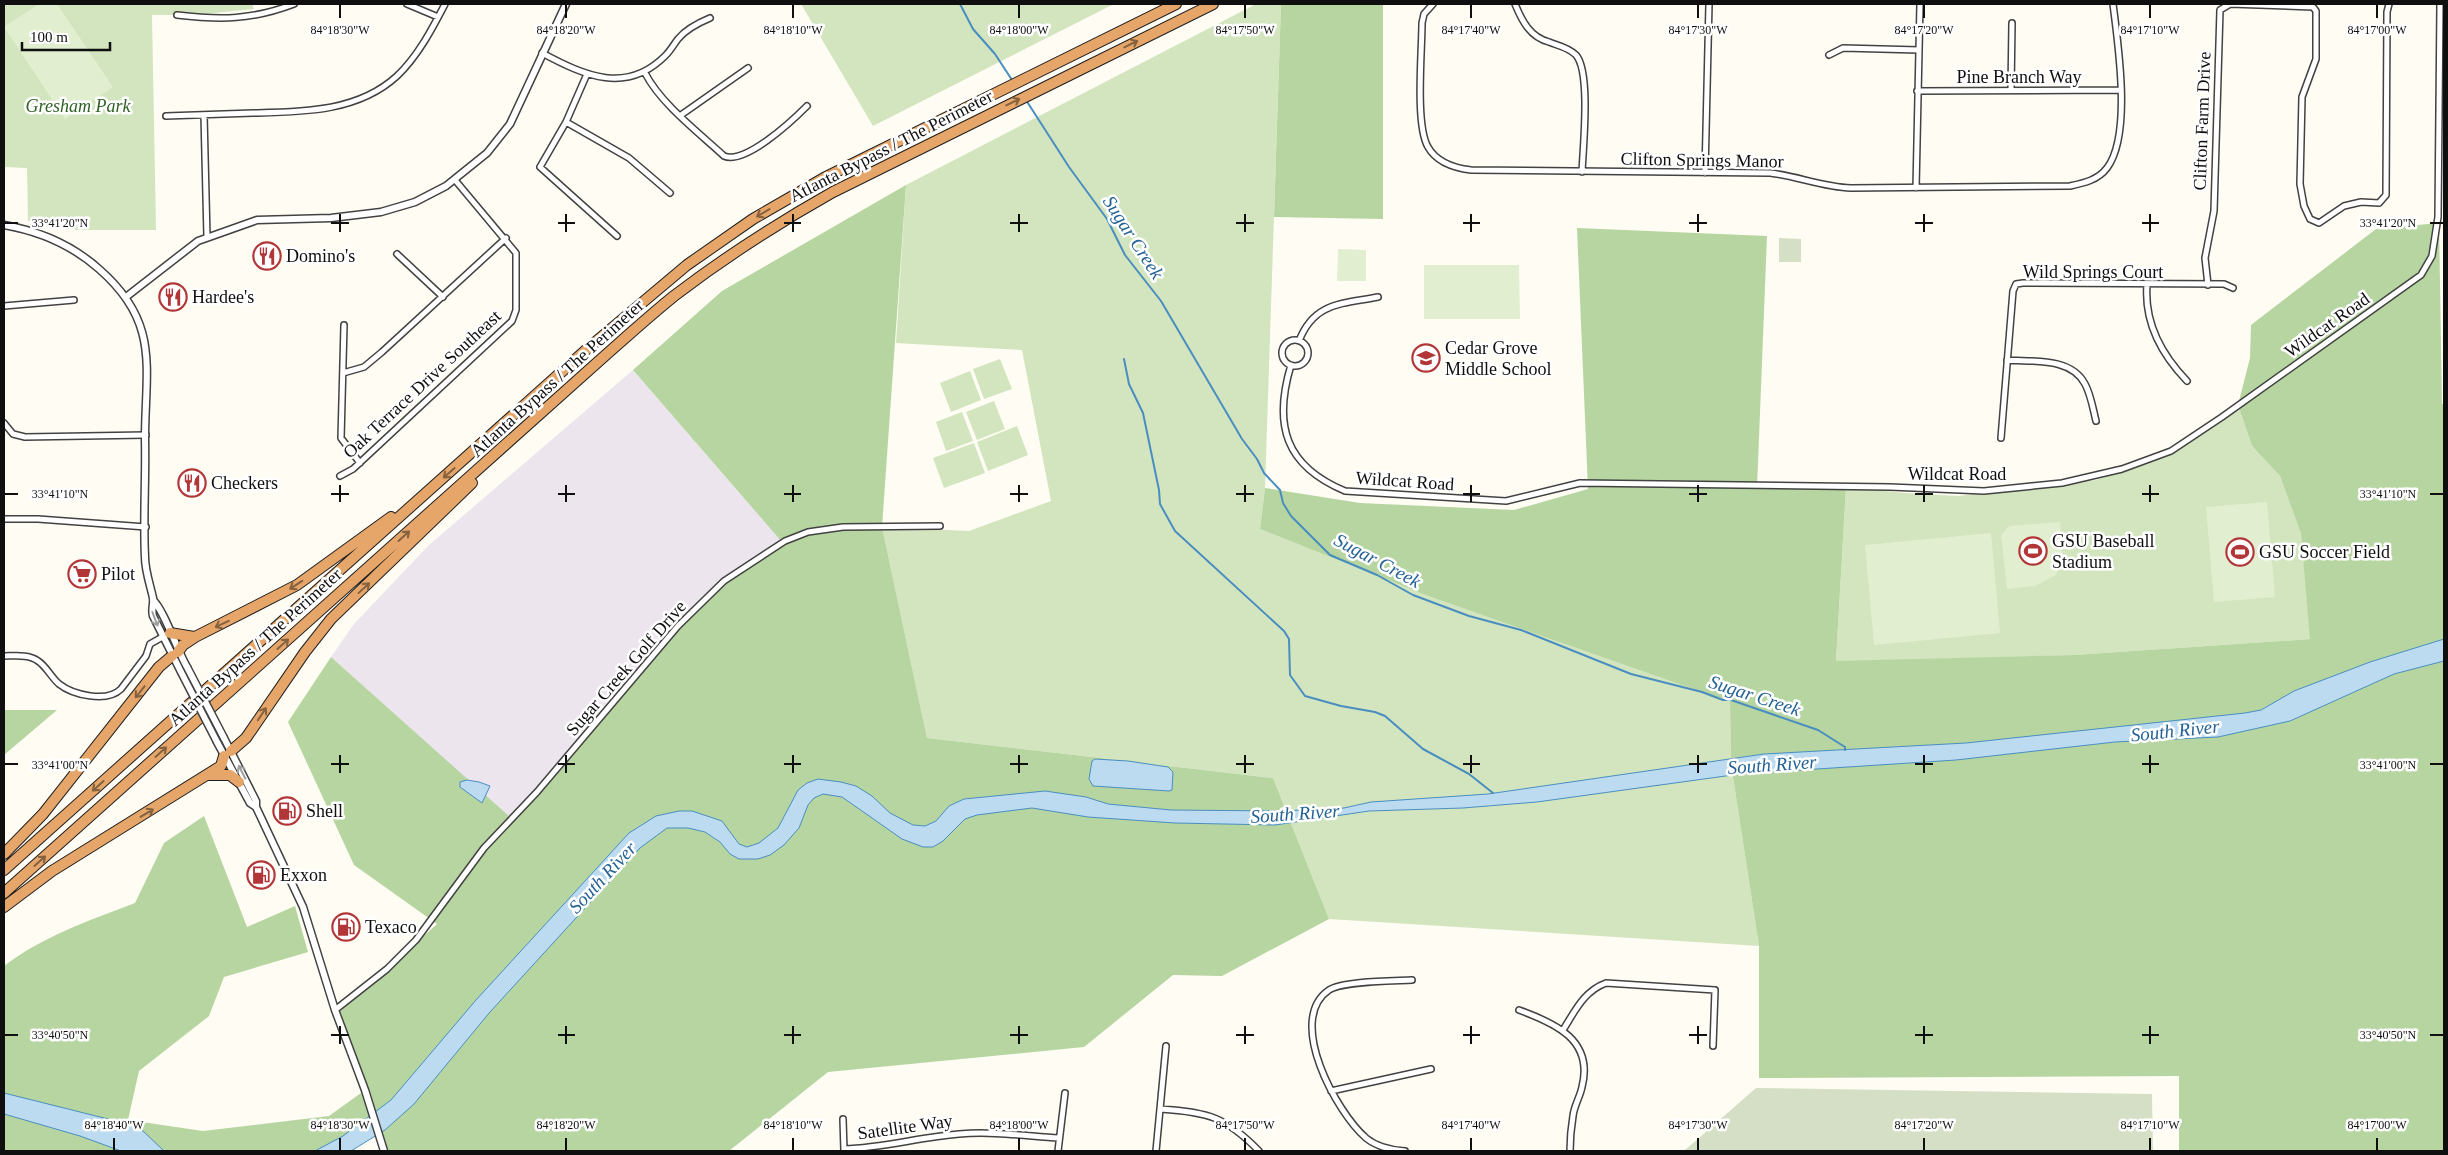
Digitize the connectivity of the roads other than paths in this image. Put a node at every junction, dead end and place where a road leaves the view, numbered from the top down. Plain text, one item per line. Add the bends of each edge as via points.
1 (294, 4) edge
2 (407, 4) edge
3 (445, 4) edge
4 (566, 4) edge
5 (1176, 4) edge
6 (1213, 4) edge
7 (1433, 4) edge
8 (1515, 4) edge
9 (1709, 4) edge
10 (1920, 4) edge
11 (2113, 4) edge
12 (2389, 4) edge
13 (2440, 4) edge
14 (177, 15) dead end
15 (438, 16) junction
16 (710, 18) dead end
17 (2012, 23) dead end
18 (1919, 50) junction
19 (542, 53) junction
20 (1829, 54) dead end
21 (748, 68) dead end
22 (645, 73) junction
23 (587, 74) junction
24 (2011, 90) junction
25 (2120, 90) junction
26 (1917, 91) junction
27 (807, 106) dead end
28 (204, 115) junction
29 (681, 115) junction
30 (166, 116) dead end
31 (566, 122) junction
32 (1582, 172) junction
33 (1706, 173) junction
34 (455, 180) junction
35 (1916, 188) junction
36 (670, 193) dead end
37 (4, 225) edge
38 (207, 236) junction
39 (617, 236) dead end
40 (506, 238) junction
41 (397, 254) dead end
42 (2208, 284) junction
43 (2147, 285) junction
44 (2233, 288) dead end
45 (126, 297) junction
46 (443, 297) junction
47 (1378, 297) dead end
48 (74, 300) dead end
49 (4, 306) edge
50 (344, 325) dead end
51 (1299, 341) junction
52 (2008, 360) junction
53 (1291, 365) junction
54 (342, 373) junction
55 (2187, 381) dead end
56 (2096, 421) dead end
57 (4, 423) edge
58 (526, 428) junction
59 (146, 435) junction
60 (2001, 438) dead end
61 (360, 463) junction
62 (340, 476) dead end
63 (435, 485) junction
64 (4, 520) edge
65 (940, 526) dead end
66 (146, 527) junction
67 (166, 635) junction
68 (195, 637) junction
69 (175, 654) junction
70 (4, 656) edge
71 (228, 753) junction
72 (206, 776) junction
73 (238, 782) junction
74 (256, 807) junction
75 (4, 854) edge
76 (4, 870) edge
77 (4, 893) edge
78 (4, 907) edge
79 (1412, 980) dead end
80 (335, 1010) junction
81 (1519, 1010) dead end
82 (1563, 1030) junction
83 (1166, 1046) dead end
84 (1713, 1046) dead end
85 (1431, 1069) dead end
86 (1331, 1091) junction
87 (1065, 1093) dead end
88 (1161, 1109) junction
89 (843, 1119) dead end
90 (1059, 1138) junction
91 (844, 1150) edge
92 (384, 1151) edge
93 (1058, 1151) edge
94 (1156, 1151) edge
95 (1259, 1151) edge
96 (1405, 1151) edge
97 (1570, 1151) edge

1 - 14 street via 257,16 210,19
2 - 15 street
3 - 15 street
4 - 19 street
5 -> 63 highway, Atlanta Bypass / The Perimeter via 882,148 747,223 636,306
58 -> 6 highway, Atlanta Bypass / The Perimeter via 665,304 720,262 791,216 891,162
7 - 32 street, Clifton Springs Manor via 1424,14 1422,23 1422,126 1428,148 1448,165 1471,170
8 - 32 street via 1532,33 1547,42 1568,48 1581,64 1585,80
9 - 33 street
10 - 18 street
11 - 25 street, Clifton Springs Manor
12 - 42 street, Clifton Farm Drive via 2386,195 2379,203 2361,202 2344,206 2319,223 2310,219 2300,184 2302,98 2316,59 2316,11 2313,7 2230,4 2220,10 2214,211 2206,258
13 - 53 street, Wildcat Road via 2438,217 2432,256 2420,275 2222,417 2170,451 2122,470 2062,483 1984,491 1580,483 1506,500 1344,491 1326,484 1306,469 1293,453 1285,428 1284,397
15 - 28 street via 415,57 396,77 353,101 311,112
16 - 22 street via 684,32 668,54
17 - 24 street
18 - 20 street via 1843,48
18 - 26 street
19 - 23 street
19 - 34 street via 510,124 487,153
21 - 29 street
22 - 23 street via 620,79
22 - 29 street via 650,83
23 - 31 street
24 - 25 street, Pine Branch Way
24 - 26 street, Pine Branch Way
25 - 35 street, Clifton Springs Manor via 2116,150 2108,166 2093,180 2070,186
26 - 35 street
27 - 29 street via 783,129 734,158 724,156
28 - 30 street
28 - 38 street
31 - 36 street via 612,146
31 - 39 street via 540,167
32 - 33 street, Clifton Springs Manor
33 - 35 street, Clifton Springs Manor via 1770,173 1840,187
34 - 38 street via 415,202 381,212 331,218 257,220
34 - 40 street, Oak Terrace Drive Southeast
37 - 45 street via 58,241 86,258
38 - 45 street
40 - 46 street
40 - 61 street, Oak Terrace Drive Southeast via 516,253 516,310 512,321
41 - 46 street
42 - 43 street, Wild Springs Court
42 - 44 street, Wild Springs Court via 2224,284
43 - 52 street, Wild Springs Court via 2016,284
43 - 55 street via 2147,310 2153,332
45 - 59 street via 147,349
46 - 54 street via 364,367
47 - 51 street via 1329,307 1314,315
48 - 49 street
50 - 54 street
51 - 53 street via 1306,348 1307,356 1299,365
51 - 53 street via 1288,342 1283,348 1282,356
52 - 56 street via 2057,364 2071,369 2086,385
52 - 60 street, Wild Springs Court
54 - 61 street via 341,438
57 - 59 street via 13,434 25,437
71 -> 58 highway via 246,738 331,620
77 -> 58 highway, Atlanta Bypass / The Perimeter
59 - 66 street
61 - 62 street, Oak Terrace Drive Southeast
63 -> 68 highway via 297,585
63 -> 76 highway, Atlanta Bypass / The Perimeter
64 - 66 street via 38,519
65 - 80 street, Sugar Creek Golf Drive via 843,527 808,532 785,541 724,581 678,626 538,792 484,848 416,940 387,969
66 - 67 street via 145,558 153,600 159,606
67 - 68 highway
67 - 69 street
67 - 70 street via 150,644 146,656 121,689 109,696 72,691 60,685 39,661 31,657
68 - 69 highway
69 - 71 street, bridge via 187,667 224,738
69 - 71 street, bridge via 180,672 217,742
69 -> 75 highway via 164,662 43,814
71 - 72 highway via 221,766
71 - 73 street
74 -> 71 street via 256,800
72 - 73 highway via 230,775
78 -> 72 highway via 60,867
73 - 74 street via 250,803
74 - 80 street via 303,907
79 - 86 street via 1337,986 1321,997 1313,1018 1313,1047
80 - 92 street
81 - 82 street
82 - 84 street via 1581,1001 1596,986 1606,983 1715,990
82 - 97 street via 1580,1052 1584,1074 1572,1117
83 - 88 street
85 - 86 street
86 - 96 street via 1368,1139 1389,1150
87 - 90 street
88 - 94 street
88 - 95 street via 1198,1113 1225,1122
89 - 91 street
90 - 91 street, Satellite Way via 961,1133
90 - 93 street

